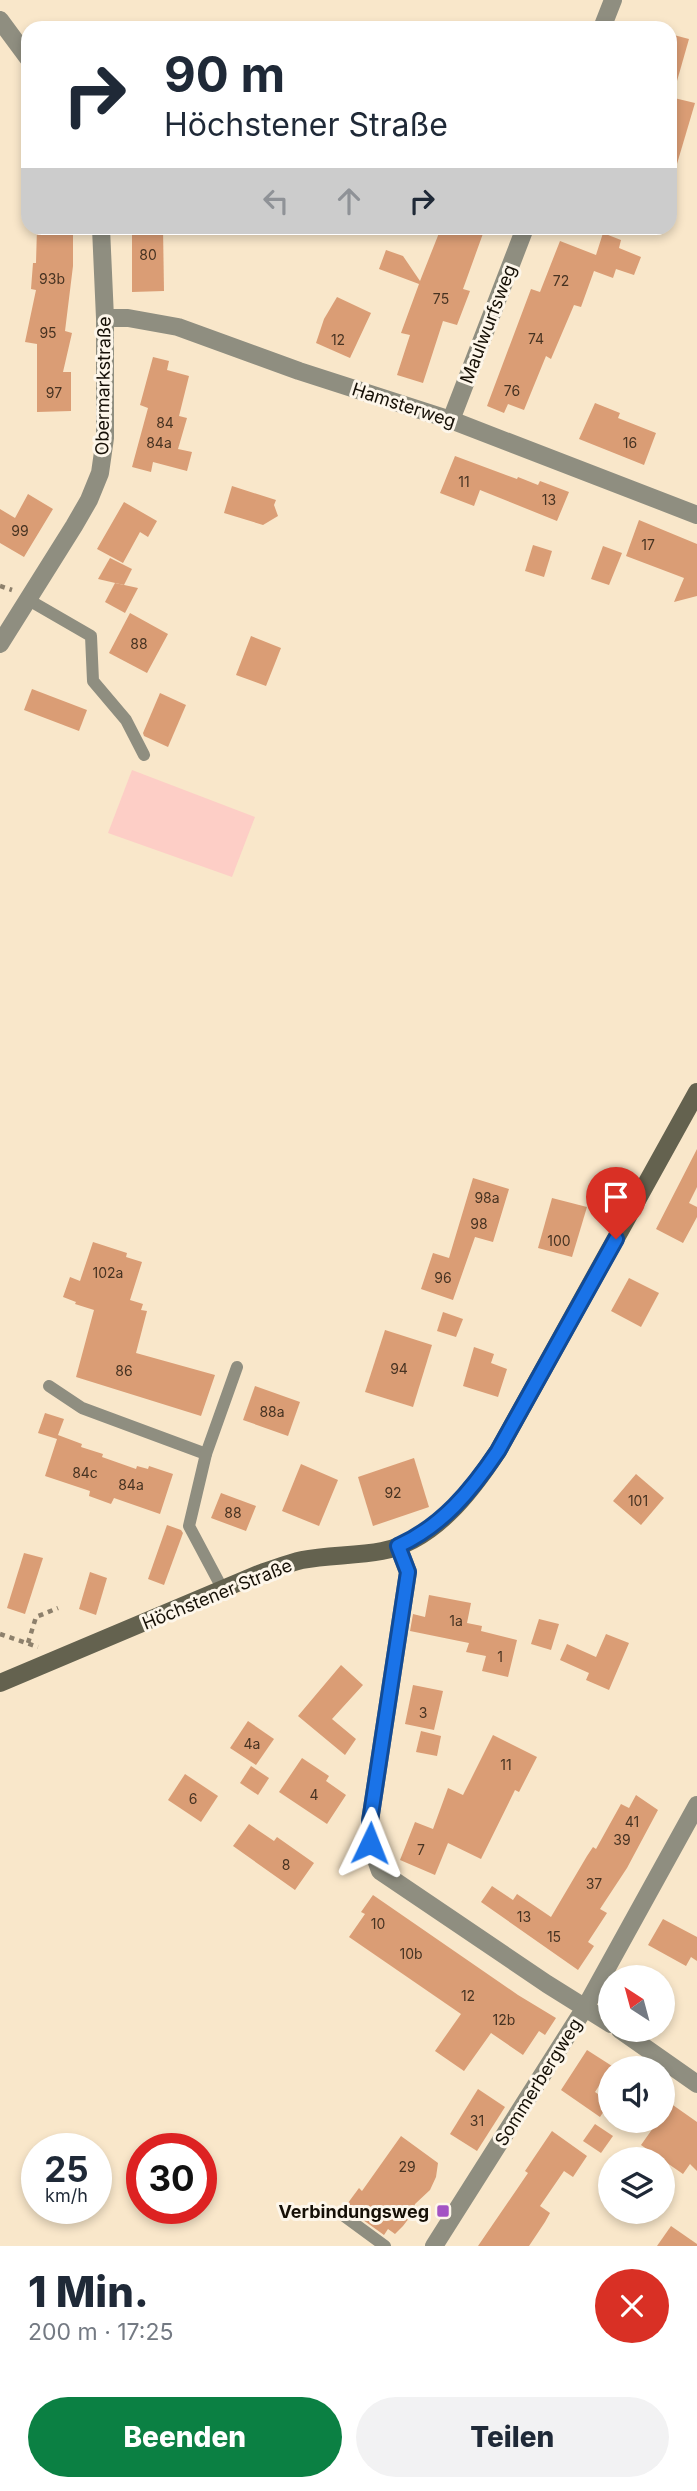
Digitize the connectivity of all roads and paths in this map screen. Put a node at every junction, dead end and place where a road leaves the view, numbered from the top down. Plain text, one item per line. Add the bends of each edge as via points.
1 (613, 0) edge
2 (0, 20) edge
3 (605, 21) edge
4 (21, 48) edge
5 (101, 235) edge
6 (522, 235) edge
7 (105, 318) junction
8 (451, 420) junction
9 (697, 515) edge
10 (27, 599) junction
11 (0, 644) edge
12 (144, 755) dead end
13 (697, 1093) edge
14 (237, 1367) dead end
15 (49, 1386) dead end
16 (206, 1454) junction
17 (398, 1546) junction
18 (222, 1588) junction
19 (58, 1608) dead end
20 (0, 1634) edge
21 (28, 1643) junction
22 (66, 1655) junction
23 (0, 1683) edge
24 (697, 1805) edge
25 (586, 2006) junction
26 (598, 2015) edge
27 (637, 2042) edge
28 (697, 2084) edge
29 (344, 2216) dead end
30 (385, 2246) edge
31 (434, 2246) edge

1 - 3 street
2 - 4 street
5 - 7 street, Obermarkstraße
6 - 8 street, Maulwurfsweg
7 - 8 street, Hamsterweg via 178,327
7 - 10 street, Obermarkstraße via 105,438 100,473 79,517
8 - 9 street, Hamsterweg
10 - 11 street, Obermarkstraße
10 - 12 lane via 91,636 93,681 126,720
13 - 17 main road, Höchstener Straße via 490,1462 443,1518
14 - 16 lane
15 - 16 lane via 82,1408
16 - 18 lane via 189,1526
17 - 18 main road, Höchstener Straße via 301,1560
17 - 25 street via 408,1572 370,1821 370,1843 380,1871
18 - 22 main road, Höchstener Straße
19 - 21 path via 36,1617
20 - 21 path
21 - 22 path
22 - 23 main road, Höchstener Straße
24 - 25 street, Sommerbergweg
25 - 26 street
25 - 31 street, Sommerbergweg
27 - 28 street
29 - 30 lane

